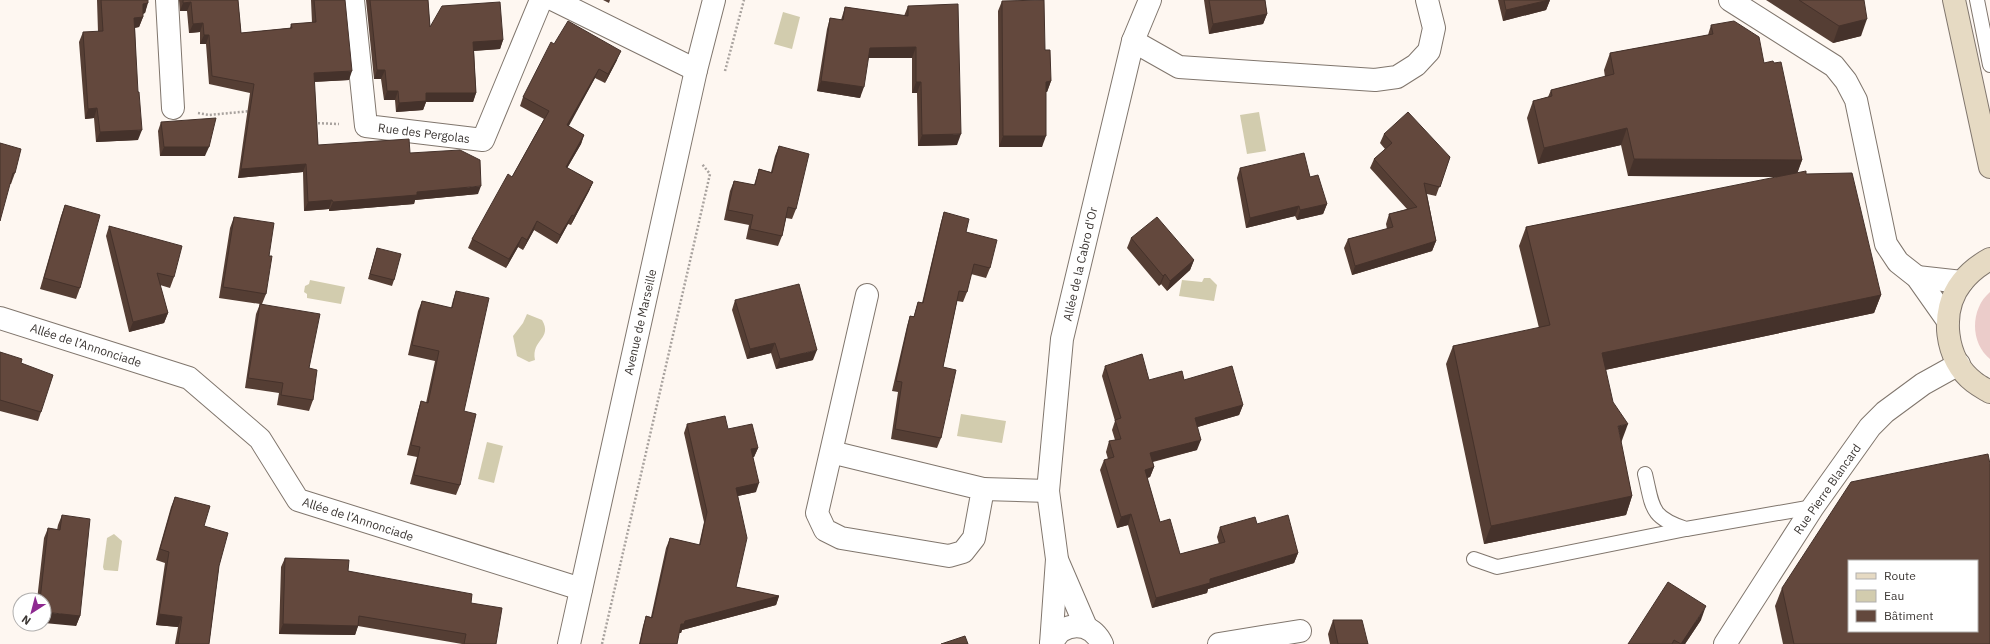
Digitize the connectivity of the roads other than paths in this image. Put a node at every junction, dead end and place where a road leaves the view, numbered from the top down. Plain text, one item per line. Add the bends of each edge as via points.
1 (167, 0) edge
2 (354, 0) edge
3 (541, 0) edge
4 (554, 0) edge
5 (714, 0) edge
6 (1150, 0) edge
7 (1427, 0) edge
8 (1730, 0) edge
9 (1954, 0) edge
10 (1977, 0) edge
11 (1133, 41) junction
12 (1990, 65) edge
13 (696, 70) junction
14 (173, 108) road end
15 (1990, 113) edge
16 (1983, 137) junction
17 (1990, 167) edge
18 (1990, 259) edge
19 (1917, 278) junction
20 (1962, 282) junction
21 (867, 295) dead end
22 (0, 318) edge
23 (1948, 321) junction
24 (1959, 364) junction
25 (1990, 392) edge
26 (831, 452) junction
27 (1645, 474) dead end
28 (983, 489) junction
29 (1048, 491) junction
30 (1813, 507) junction
31 (1686, 529) junction
32 (1474, 559) dead end
33 (1057, 560) junction
34 (581, 589) junction
35 (1086, 627) junction
36 (1300, 631) dead end
37 (569, 644) edge
38 (1051, 644) edge
39 (1102, 644) edge
40 (1219, 644) edge
41 (1725, 644) edge

1 - 14 street
2 - 3 street, Rue des Pergolas via 366,126 483,140
4 - 13 street
5 - 13 street, Avenue de Marseille
6 - 11 street, Allée de la Cabro d'Or
7 - 11 street via 1434,28 1429,51 1416,65 1397,77 1375,80 1179,67
8 - 19 street via 1834,66 1846,81 1856,100 1886,244 1898,262
9 - 16 main road
10 - 12 lane
11 - 29 street, Allée de la Cabro d'Or via 1062,339
13 - 34 street, Avenue de Marseille
15 - 16 lane
16 - 17 main road
18 - 20 main road via 1975,268
19 - 20 street
19 - 23 street
20 - 23 main road via 1954,294
21 - 26 street
22 - 34 street, Allée de l’Annonciade via 189,378 260,439 298,500
23 - 24 main road via 1952,350
24 - 25 main road via 1973,382
24 - 30 street, Rue Pierre Blancard via 1923,384 1885,412 1870,427
26 - 28 street
26 - 28 street via 817,513 825,530 841,538 949,556 963,552 974,538
27 - 31 lane via 1653,508 1667,522
28 - 29 street
29 - 33 street, Allée de la Cabro d'Or
30 - 31 lane
30 - 41 street, Rue Pierre Blancard
31 - 32 lane via 1497,567
33 - 35 street, Allée de la Cabro d'Or
33 - 38 street, Allée de la Cabro d'Or
34 - 37 street, Avenue de Marseille
35 - 38 street via 1072,626 1059,632
35 - 39 street via 1098,635
36 - 40 street

